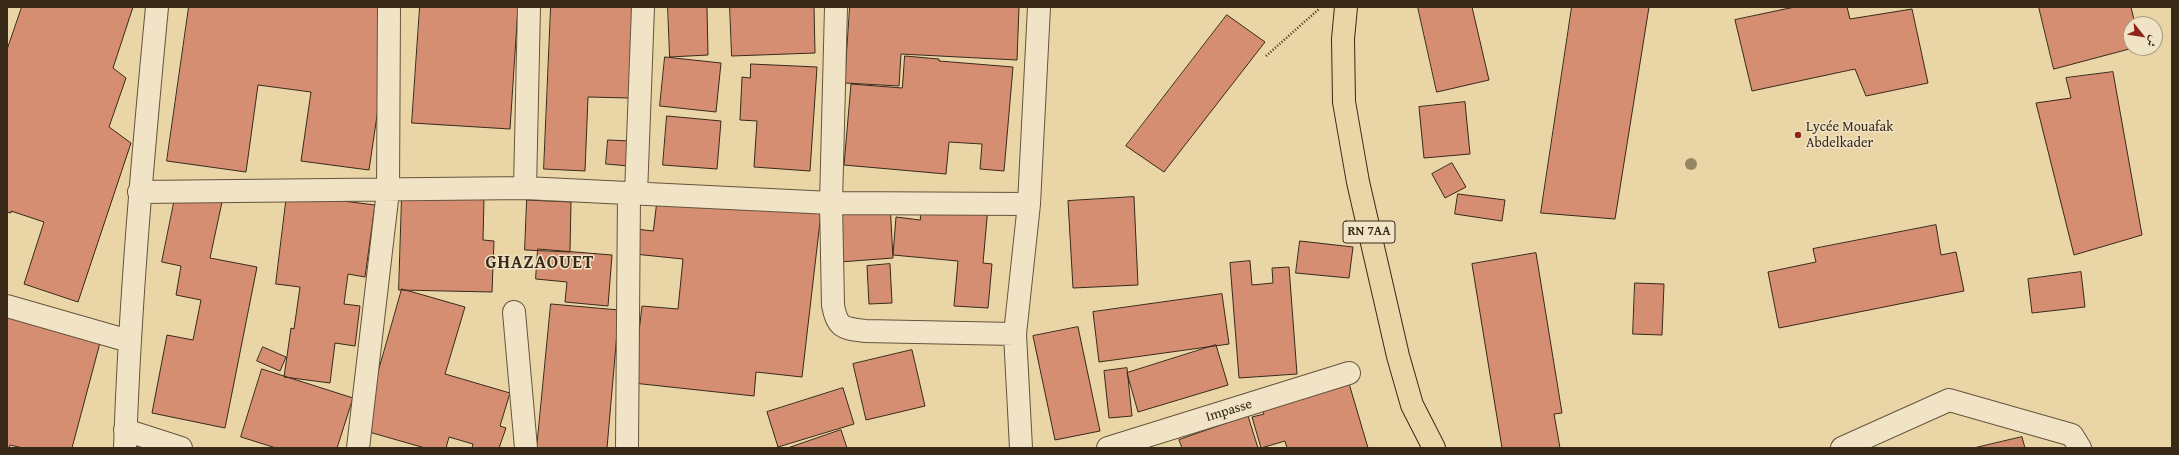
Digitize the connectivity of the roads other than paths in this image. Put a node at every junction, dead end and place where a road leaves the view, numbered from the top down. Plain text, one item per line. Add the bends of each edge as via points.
1 (157, 7) edge
2 (389, 7) edge
3 (529, 7) edge
4 (643, 7) edge
5 (836, 7) edge
6 (1040, 7) edge
7 (1346, 7) edge
8 (525, 188) junction
9 (388, 191) junction
10 (139, 192) junction
11 (633, 194) junction
12 (831, 203) junction
13 (1030, 204) junction
14 (7, 306) edge
15 (514, 312) dead end
16 (1015, 334) junction
17 (129, 341) junction
18 (1350, 373) dead end
19 (125, 439) edge
20 (181, 448) edge
21 (358, 448) edge
22 (526, 448) edge
23 (627, 448) edge
24 (1021, 448) edge
25 (1108, 448) edge
26 (1434, 448) edge
27 (1842, 448) edge
28 (2080, 448) edge

1 - 10 street
2 - 9 street
3 - 8 street
4 - 11 street
5 - 12 street
6 - 13 street
7 - 26 main road, RN 7AA via 1343,39 1344,102 1358,182 1412,406
8 - 9 street
8 - 11 street
9 - 10 street
9 - 21 street
10 - 17 street
11 - 12 street
11 - 23 street
12 - 13 street
12 - 16 street via 833,305 835,320 840,325 865,331
13 - 16 street
14 - 17 street
15 - 22 street
16 - 24 street
17 - 19 street
18 - 25 street, Impasse
19 - 20 street
27 - 28 street via 1949,400 2072,435

